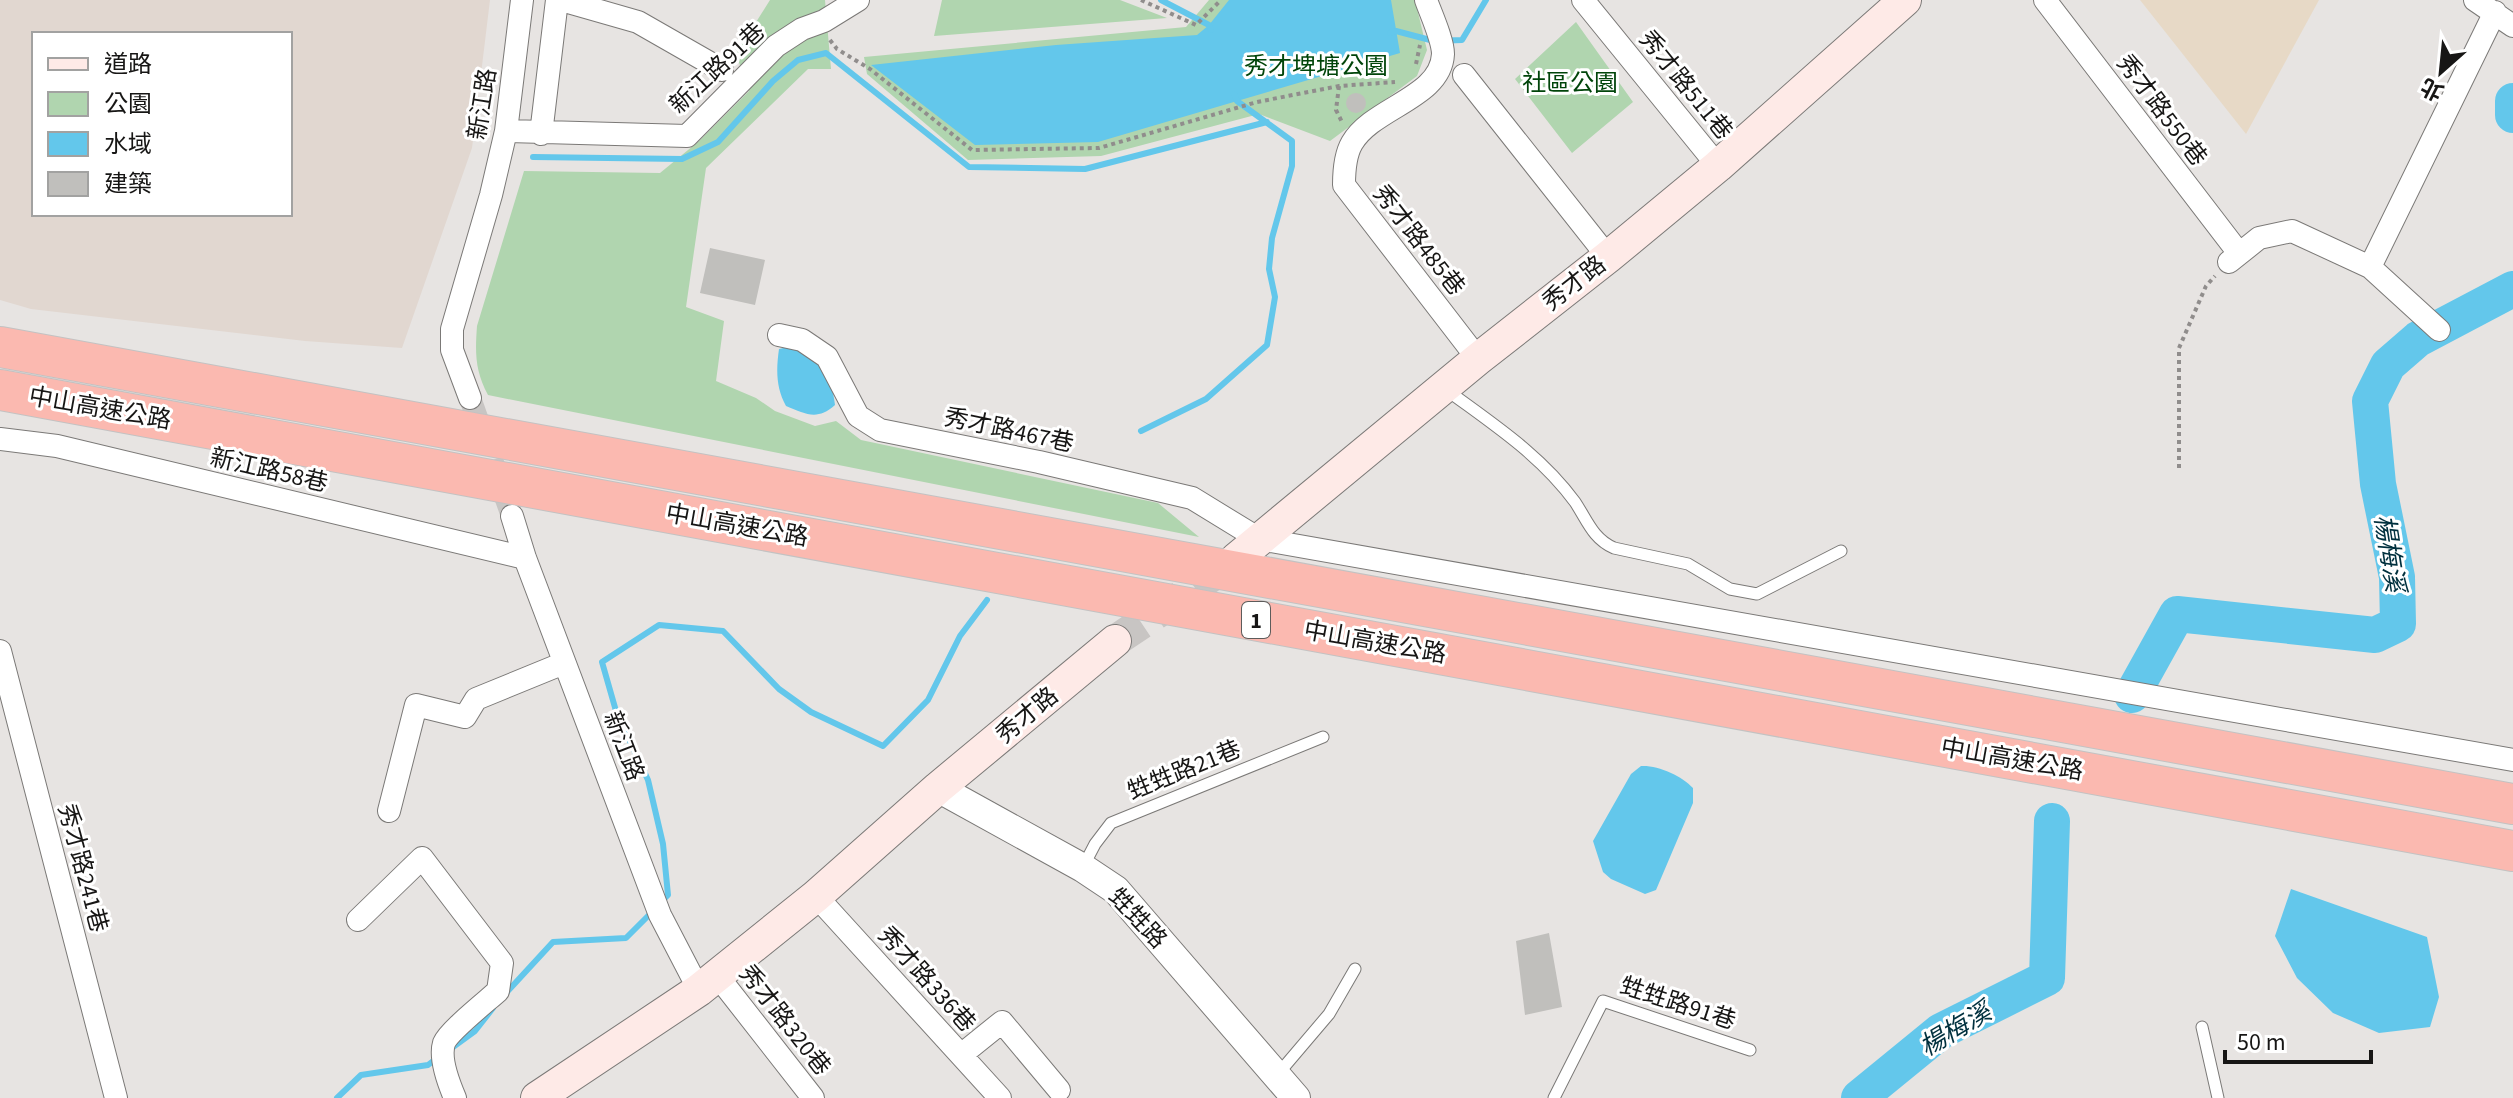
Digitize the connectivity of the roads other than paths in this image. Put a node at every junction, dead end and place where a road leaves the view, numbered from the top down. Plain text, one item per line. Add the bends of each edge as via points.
1 (522, 0) edge
2 (559, 0) edge
3 (858, 0) edge
4 (1426, 0) edge
5 (1583, 0) edge
6 (1905, 0) edge
7 (2045, 0) edge
8 (2475, 0) edge
9 (2503, 13) edge
10 (722, 70) dead end
11 (1464, 75) dead end
12 (506, 131) junction
13 (541, 134) junction
14 (1718, 166) junction
15 (1608, 257) junction
16 (2370, 267) junction
17 (2439, 330) dead end
18 (779, 335) dead end
19 (0, 347) edge
20 (1478, 359) junction
21 (1444, 388) junction
22 (0, 390) edge
23 (470, 398) tunnel mouth
24 (0, 439) edge
25 (512, 516) tunnel mouth
26 (1248, 549) junction
27 (1841, 551) dead end
28 (525, 558) junction
29 (1115, 641) tunnel mouth
30 (0, 651) edge
31 (564, 663) junction
32 (1323, 737) dead end
33 (2513, 760) edge
34 (938, 788) junction
35 (2513, 804) edge
36 (389, 811) dead end
37 (2513, 851) edge
38 (1083, 868) junction
39 (816, 896) junction
40 (358, 920) dead end
41 (1355, 969) dead end
42 (708, 982) junction
43 (2202, 1027) dead end
44 (1750, 1050) dead end
45 (961, 1055) junction
46 (1278, 1074) junction
47 (1059, 1090) dead end
48 (116, 1098) edge
49 (455, 1098) edge
50 (537, 1098) edge
51 (813, 1098) edge
52 (1000, 1098) edge
53 (1296, 1098) edge
54 (1554, 1098) edge
55 (2218, 1098) edge

1 - 12 street, 新江路
2 - 10 street via 638,22
2 - 13 street
3 - 13 street, 新江路91巷 via 776,46 687,136
4 - 20 street, 秀才路485巷 via 1426,30 1443,51 1439,71 1429,84 1371,121 1352,142 1344,185
5 - 14 street, 秀才路511巷
6 - 14 main road, 秀才路
7 - 16 street, 秀才路550巷 via 2234,257 2259,238 2292,231
8 - 9 street
9 - 16 street
11 - 15 street
12 - 13 street, 新江路91巷
12 - 23 street, 新江路 via 452,329 452,350
14 - 15 main road, 秀才路
15 - 20 main road, 秀才路
16 - 17 street
18 - 26 street, 秀才路467巷 via 802,340 827,357 858,416 880,430 1192,498
19 - 35 highway, 中山高速公路 / 1
20 - 21 main road, 秀才路
21 - 26 main road, 秀才路
21 - 27 lane via 1536,457 1575,502 1592,532 1614,548 1688,564 1730,589 1757,594
22 - 37 highway, 中山高速公路 / 1
24 - 28 street, 新江路58巷 via 57,446
25 - 28 street, 新江路
26 - 33 street via 2061,680
28 - 31 street, 新江路
29 - 34 main road, 秀才路
30 - 48 street, 秀才路241巷
31 - 36 street via 476,699 465,717 416,705
31 - 42 street, 新江路 via 656,905
32 - 38 lane, 甡甡路21巷 via 1111,823
34 - 38 street, 甡甡路
34 - 39 main road, 秀才路
38 - 46 street, 甡甡路 via 1116,890
39 - 42 main road, 秀才路
39 - 45 street, 秀才路336巷
40 - 49 street via 422,858 502,963 498,991 453,1031 444,1053
41 - 46 lane via 1329,1014
42 - 50 main road, 秀才路
42 - 51 street, 秀才路320巷
43 - 55 lane
44 - 54 lane, 甡甡路91巷 via 1603,1001
45 - 47 street via 1002,1022
45 - 52 street, 秀才路336巷
46 - 53 street, 甡甡路

